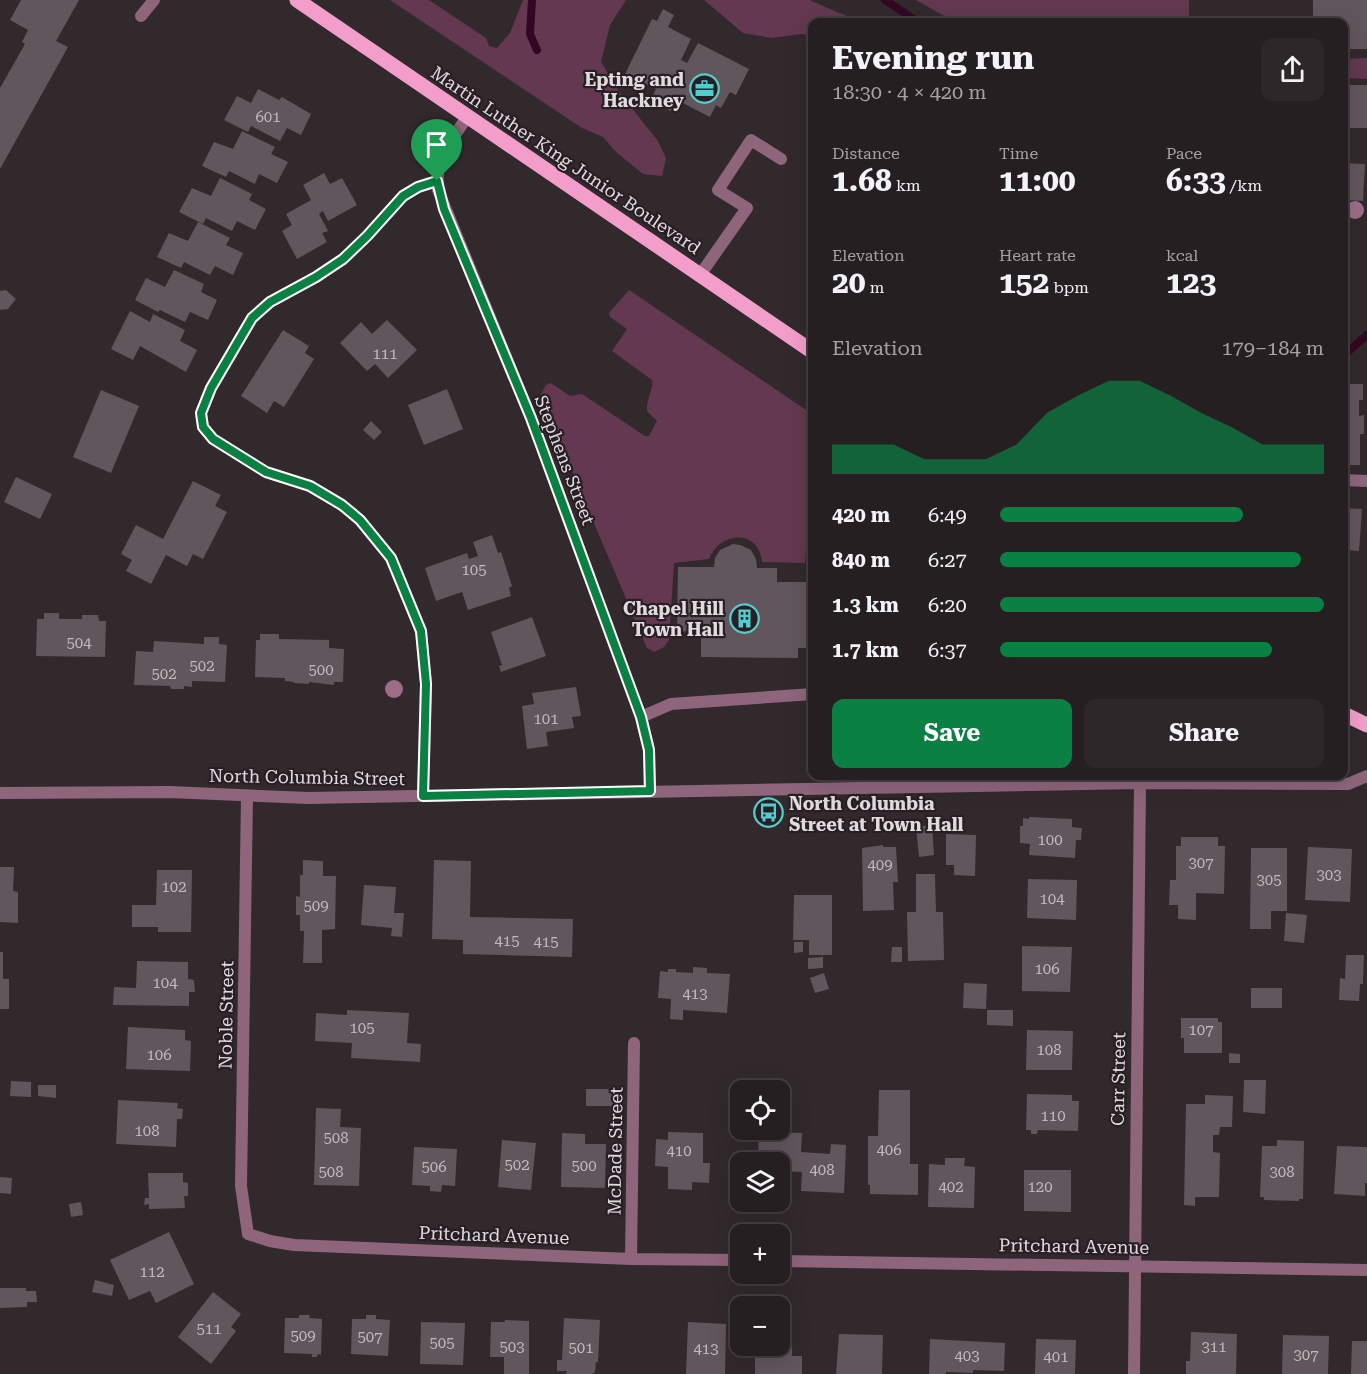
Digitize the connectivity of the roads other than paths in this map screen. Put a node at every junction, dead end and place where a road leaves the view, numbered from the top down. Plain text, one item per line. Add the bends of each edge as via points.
1 (154, 0) edge
2 (297, 0) edge
3 (141, 16) dead end
4 (467, 117) junction
5 (781, 159) dead end
6 (437, 181) junction
7 (700, 275) junction
8 (808, 349) edge
9 (1348, 480) edge
10 (1367, 481) edge
11 (808, 694) edge
12 (1348, 716) edge
13 (641, 717) junction
14 (1367, 725) edge
15 (1367, 776) edge
16 (1100, 780) edge
17 (1141, 780) edge
18 (1182, 780) edge
19 (650, 791) junction
20 (0, 793) edge
21 (247, 796) junction
22 (423, 796) junction
23 (634, 1043) dead end
24 (248, 1234) joint
25 (631, 1259) junction
26 (730, 1260) edge
27 (790, 1261) edge
28 (1134, 1265) junction
29 (1367, 1270) edge
30 (1134, 1374) edge

1 - 3 street
2 - 4 main road, Martin Luther King Junior Boulevard
4 - 6 street, Stephens Street via 442,154
4 - 7 main road, Martin Luther King Junior Boulevard
5 - 7 street via 751,140 718,190 747,208
6 - 13 street, Stephens Street via 444,209 531,418
6 - 22 street via 403,196 343,259 270,302 252,318 211,388 201,413 203,427 213,439 266,472 310,486 342,505 360,520 391,558 421,631 427,695
7 - 8 main road, Martin Luther King Junior Boulevard
9 - 10 street
11 - 13 street via 670,704
12 - 14 main road
13 - 19 street, Stephens Street via 649,750
15 - 18 street, North Columbia Street via 1348,784
16 - 19 street, North Columbia Street
17 - 28 street, Carr Street
19 - 22 street, North Columbia Street
20 - 21 street, North Columbia Street via 170,792
21 - 22 street, North Columbia Street
21 - 24 street, Noble Street via 241,1186
23 - 25 street, McDade Street
24 - 25 street, Pritchard Avenue via 294,1245
25 - 26 street, Pritchard Avenue
27 - 28 street, Pritchard Avenue
28 - 29 street, Pritchard Avenue
28 - 30 street, Carr Street

